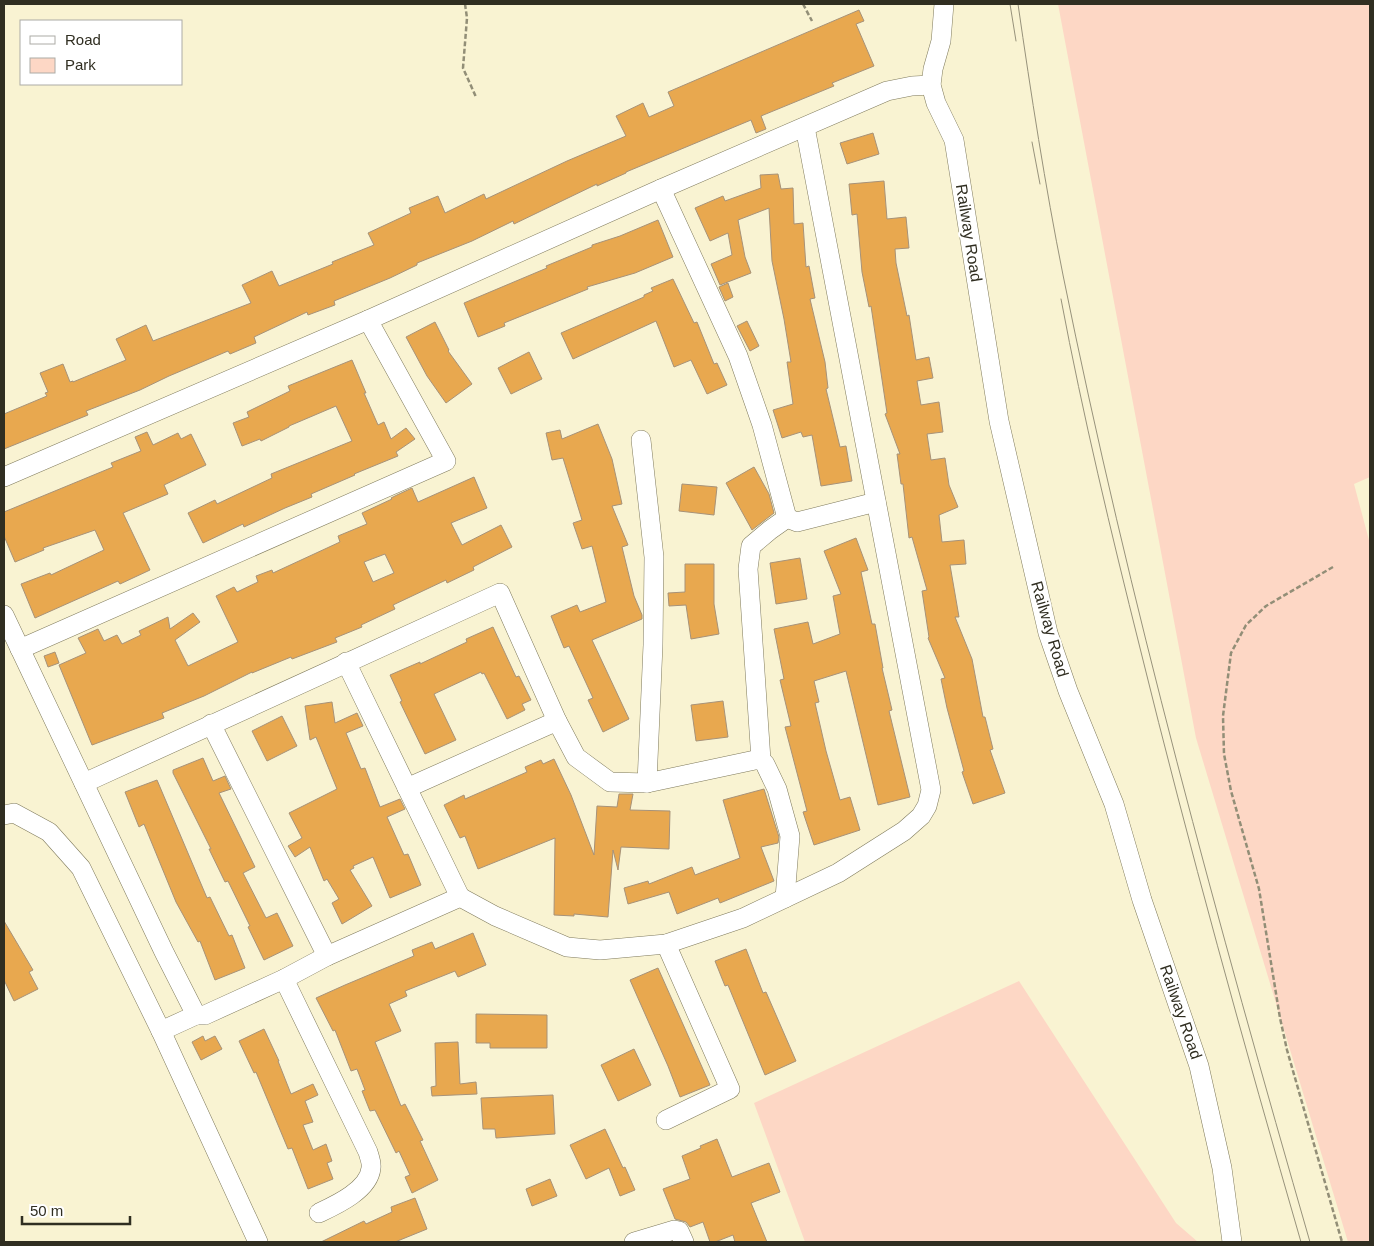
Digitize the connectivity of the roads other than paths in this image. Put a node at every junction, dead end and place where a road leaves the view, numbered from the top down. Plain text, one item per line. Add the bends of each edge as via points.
1 (944, 4) edge
2 (931, 86) junction
3 (806, 127) junction
4 (661, 189) junction
5 (368, 320) junction
6 (641, 440) dead end
7 (4, 477) edge
8 (876, 502) junction
9 (787, 518) junction
10 (4, 615) edge
11 (20, 649) junction
12 (346, 662) junction
13 (557, 721) junction
14 (211, 724) junction
15 (761, 760) junction
16 (84, 783) junction
17 (647, 783) junction
18 (407, 788) junction
19 (4, 815) edge
20 (460, 897) junction
21 (785, 898) junction
22 (666, 944) junction
23 (327, 956) junction
24 (284, 979) junction
25 (196, 1014) junction
26 (161, 1032) junction
27 (666, 1120) dead end
28 (319, 1214) dead end
29 (258, 1242) edge
30 (634, 1242) edge
31 (684, 1242) edge
32 (1232, 1242) edge

1 - 2 street via 941,41
2 - 3 street via 887,91
2 - 32 street, Railway Road via 954,140 999,421 1048,633 1068,692 1114,804 1142,900 1199,1066 1222,1168
3 - 4 street
3 - 8 street
4 - 5 street
4 - 9 street via 738,356 762,425
5 - 7 street
5 - 11 street via 446,461
6 - 17 street via 654,557
8 - 9 street via 797,522
8 - 21 street via 931,790 924,811 904,831 838,873
9 - 15 street via 752,546 748,569
10 - 11 street
11 - 16 street
12 - 13 street via 500,592
12 - 14 street
12 - 18 street
13 - 17 street via 576,757 610,782
13 - 18 street
14 - 16 street
14 - 23 street
15 - 17 street
15 - 21 street via 776,789 790,836
16 - 25 street
18 - 20 street
19 - 26 street via 14,813 49,832 81,868
20 - 22 street via 567,947 600,950
20 - 23 street
21 - 22 street via 743,918
22 - 27 street via 730,1089
23 - 24 street
24 - 25 street via 205,1015
24 - 28 street via 368,1152 372,1168 364,1185
25 - 26 street
26 - 29 street
30 - 31 street via 674,1230 679,1231

